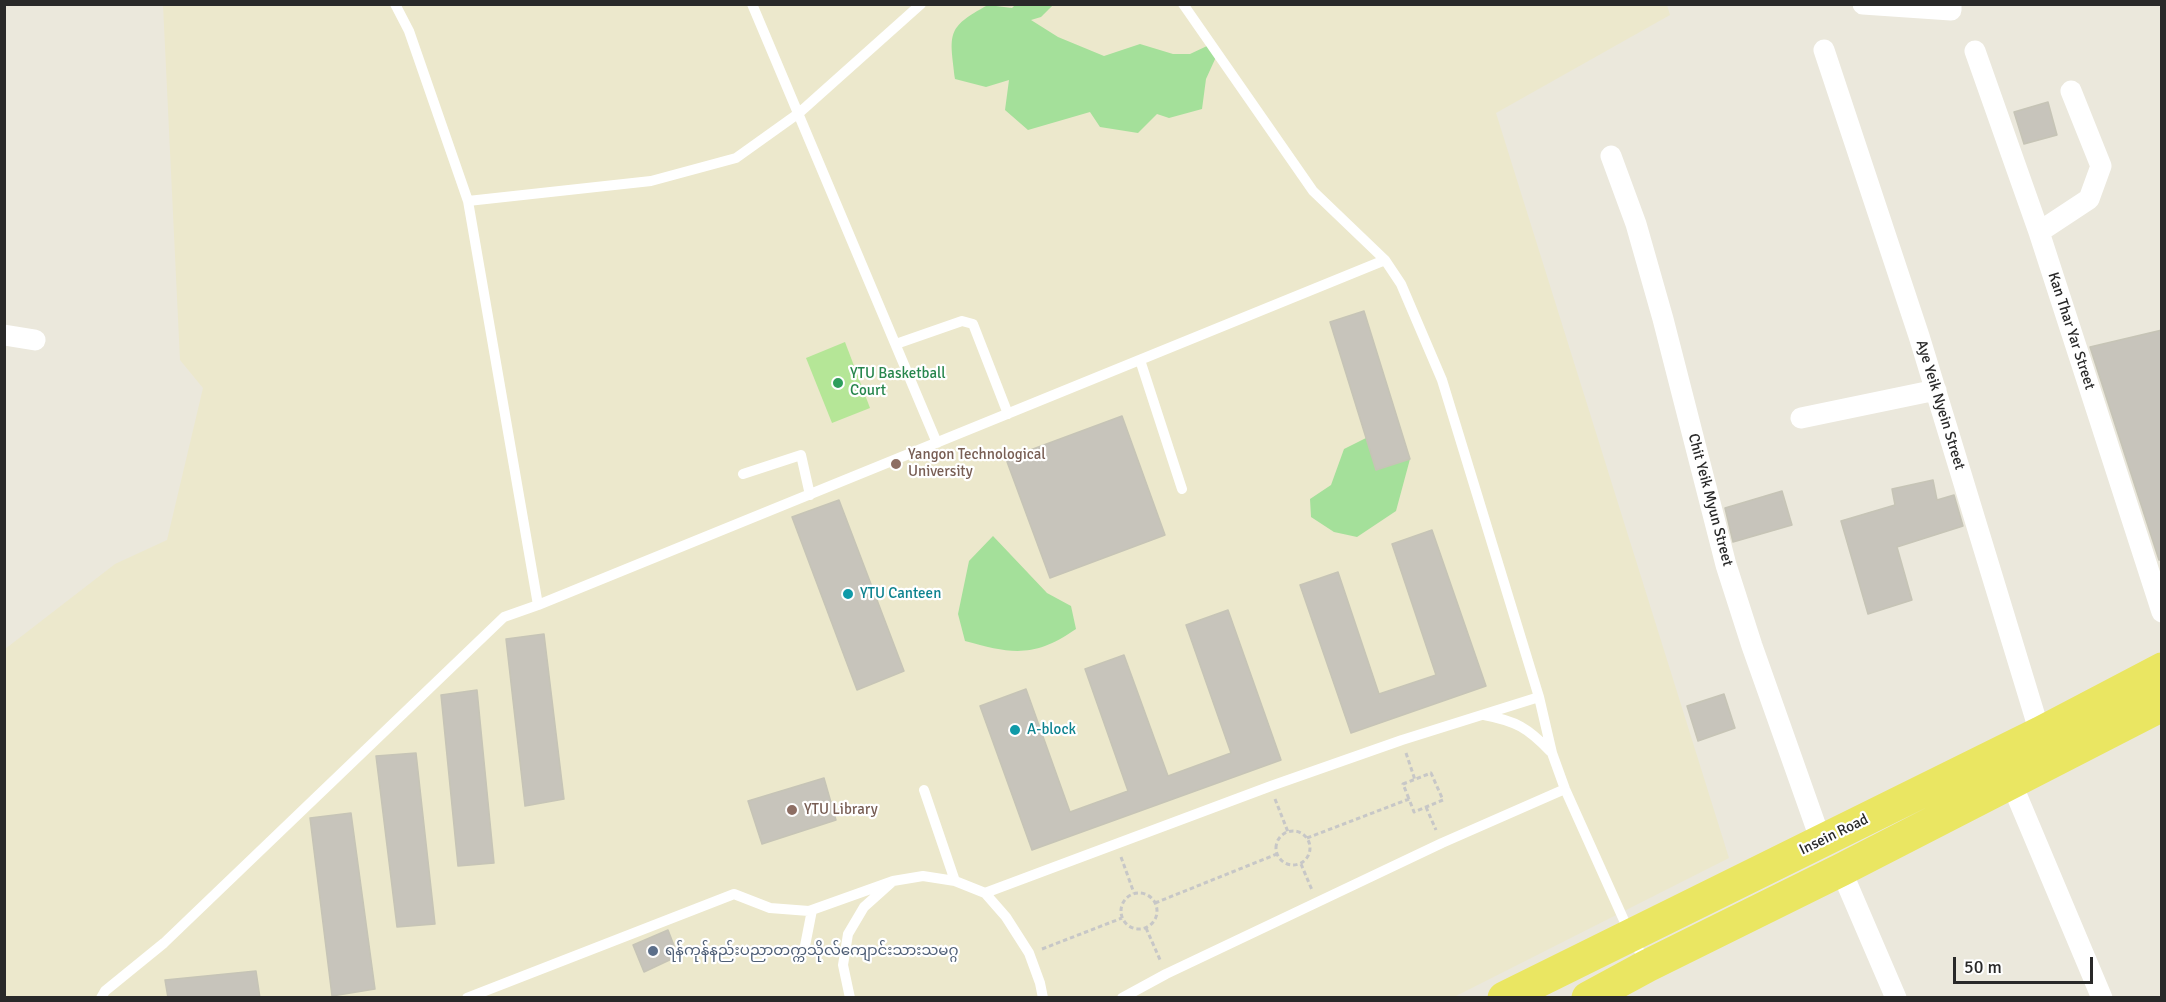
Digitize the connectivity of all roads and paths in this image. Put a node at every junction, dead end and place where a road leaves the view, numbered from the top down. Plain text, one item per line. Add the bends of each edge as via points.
1 (395, 4) edge
2 (752, 4) edge
3 (921, 4) edge
4 (1183, 4) edge
5 (1863, 4) edge
6 (1951, 7) edge
7 (1824, 50) dead end
8 (1975, 51) dead end
9 (2071, 91) dead end
10 (799, 112) junction
11 (1611, 156) dead end
12 (468, 201) junction
13 (2039, 232) junction
14 (1385, 260) junction
15 (4, 335) edge
16 (35, 340) dead end
17 (896, 344) junction
18 (1140, 360) junction
19 (1936, 390) junction
20 (1008, 414) junction
21 (1801, 418) dead end
22 (937, 443) junction
23 (743, 474) dead end
24 (1182, 489) dead end
25 (810, 495) junction
26 (538, 605) junction
27 (2162, 612) edge
28 (2162, 669) edge
29 (1539, 698) junction
30 (2160, 711) edge
31 (1484, 715) junction
32 (1402, 740) junction
33 (2048, 746) junction
34 (1552, 753) junction
35 (1414, 780) junction
36 (2011, 782) junction
37 (1270, 786) junction
38 (1565, 789) junction
39 (924, 790) dead end
40 (1409, 799) junction
41 (1426, 807) junction
42 (1288, 832) junction
43 (1307, 838) junction
44 (1821, 841) junction
45 (1442, 843) junction
46 (1117, 844) junction
47 (1276, 854) junction
48 (1301, 864) junction
49 (1841, 870) junction
50 (955, 880) junction
51 (893, 881) junction
52 (985, 893) junction
53 (1134, 894) junction
54 (1155, 903) junction
55 (1317, 903) junction
56 (812, 910) junction
57 (1122, 918) junction
58 (1146, 928) junction
59 (1631, 936) junction
60 (804, 951) dead end
61 (1029, 953) junction
62 (1647, 966) junction
63 (1166, 974) junction
64 (101, 998) edge
65 (467, 998) edge
66 (850, 998) edge
67 (1043, 998) edge
68 (1122, 998) edge
69 (1504, 998) edge
70 (1588, 998) edge
71 (1896, 998) edge
72 (2102, 998) edge

1 - 12 lane via 409,31
2 - 10 lane
3 - 10 lane
4 - 14 lane via 1313,191
5 - 6 street
7 - 19 street, Aye Yeik Nyein Street
8 - 13 street, Kan Thar Yar Street
9 - 13 street via 2101,166 2089,198
10 - 12 lane via 736,158 704,167 651,181
10 - 17 lane
11 - 44 street, Chit Yeik Myun Street via 1636,224 1663,319 1726,565
12 - 26 lane
13 - 27 street, Kan Thar Yar Street
14 - 18 lane
14 - 29 lane via 1401,285 1442,380
15 - 16 street
17 - 20 lane via 962,321 973,324
17 - 22 lane
18 - 20 lane
18 - 24 lane
19 - 21 street
19 - 33 street, Aye Yeik Nyein Street
20 - 22 lane
22 - 25 lane
23 - 25 lane via 801,455
25 - 26 lane
26 - 64 lane via 504,617 164,943
28 - 33 main road, Insein Road
29 - 31 lane
29 - 34 lane
30 - 33 main road, Insein Road
31 - 32 lane
31 - 34 lane via 1508,720 1534,734
32 - 35 path
32 - 37 lane
33 - 36 main road, Insein Road
33 - 44 main road, Insein Road
34 - 38 lane
35 - 40 path via 1403,784
35 - 41 path via 1431,773 1443,801
36 - 49 main road, Insein Road
36 - 72 street
37 - 42 path
37 - 46 lane
38 - 45 lane
38 - 59 lane
39 - 50 lane
40 - 41 path via 1414,812
40 - 43 path
41 - 45 path
42 - 43 path via 1298,832
42 - 47 path via 1279,838
43 - 48 path via 1309,855
44 - 59 main road, Insein Road
45 - 55 lane
46 - 52 lane
46 - 53 path
47 - 48 path via 1284,863
47 - 54 path
48 - 55 path
49 - 62 main road, Insein Road
49 - 71 street
50 - 51 lane via 923,876
50 - 52 lane
51 - 56 lane
51 - 66 lane via 864,907 848,934 843,965
52 - 61 lane
53 - 54 path via 1146,895
53 - 57 path via 1122,906
54 - 58 path via 1155,920
55 - 63 lane
56 - 60 lane
56 - 65 lane via 770,908 734,894
57 - 58 path via 1130,927
57 - 61 path
58 - 63 path
59 - 62 lane
59 - 69 main road, Insein Road
61 - 67 lane
62 - 70 main road, Insein Road
63 - 68 lane

